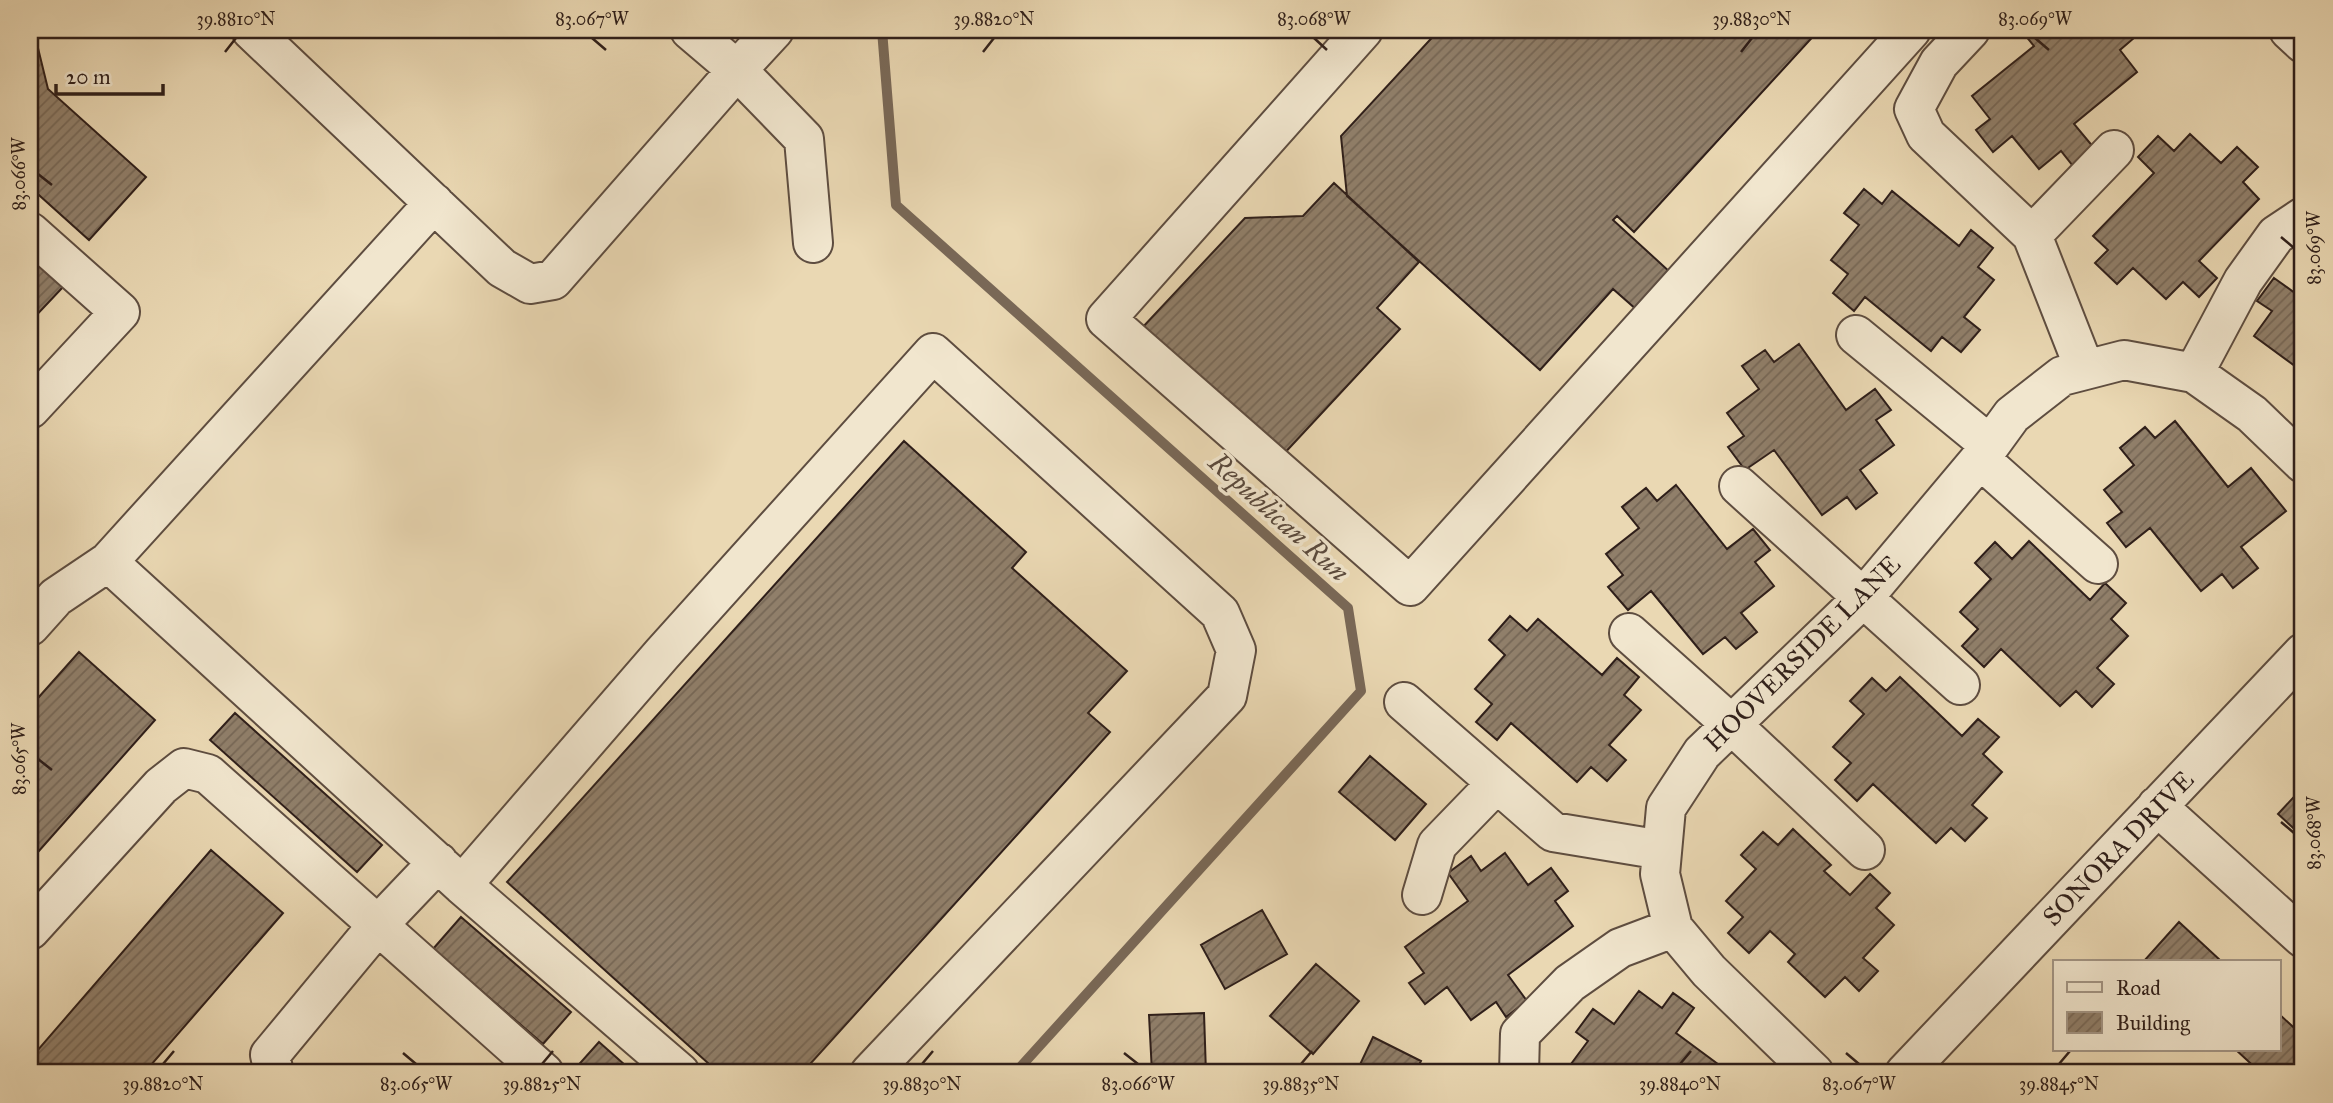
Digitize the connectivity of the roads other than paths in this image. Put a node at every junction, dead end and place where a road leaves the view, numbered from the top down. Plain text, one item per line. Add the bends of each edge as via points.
1 (251, 30) edge
2 (690, 30) edge
3 (774, 30) edge
4 (1363, 30) edge
5 (1911, 30) edge
6 (1970, 30) edge
7 (2289, 30) edge
8 (2303, 43) edge
9 (737, 70) junction
10 (2113, 150) dead end
11 (434, 203) junction
12 (2303, 217) edge
13 (30, 232) edge
14 (2032, 235) junction
15 (813, 243) dead end
16 (1856, 335) dead end
17 (2085, 370) junction
18 (2194, 373) junction
19 (30, 409) edge
20 (1985, 452) junction
21 (2303, 463) edge
22 (1739, 486) dead end
23 (108, 562) junction
24 (2098, 564) dead end
25 (1864, 597) junction
26 (30, 626) edge
27 (1629, 634) dead end
28 (2303, 653) edge
29 (1960, 685) dead end
30 (1404, 702) dead end
31 (1731, 724) junction
32 (1497, 783) junction
33 (2157, 806) junction
34 (1662, 850) junction
35 (1865, 850) dead end
36 (450, 874) junction
37 (1422, 895) dead end
38 (377, 926) junction
39 (1673, 928) junction
40 (30, 930) edge
41 (2303, 938) edge
42 (274, 1073) edge
43 (544, 1073) edge
44 (680, 1073) edge
45 (870, 1073) edge
46 (1519, 1073) edge
47 (1814, 1073) edge
48 (1905, 1073) edge

1 - 11 street
2 - 9 street
3 - 9 street
4 - 5 street via 1106,319 1410,586
6 - 14 street via 1939,63 1914,109 1926,135
7 - 8 street
9 - 11 street via 553,280 530,284 502,268
9 - 15 street via 804,139
10 - 14 street
11 - 23 street
12 - 18 street via 2276,235 2243,281
13 - 19 street via 120,312
14 - 17 street
16 - 20 street
17 - 18 street, HOOVERSIDE LANE via 2124,360
17 - 20 street, HOOVERSIDE LANE via 2062,376 2012,415
18 - 21 street, HOOVERSIDE LANE via 2252,414
20 - 24 street
20 - 25 street, HOOVERSIDE LANE
22 - 25 street
23 - 26 street via 56,597
23 - 36 street
25 - 29 street
25 - 31 street, HOOVERSIDE LANE
27 - 31 street
28 - 33 street, SONORA DRIVE
30 - 32 street
31 - 34 street, HOOVERSIDE LANE via 1702,752 1666,808
31 - 35 street
32 - 34 street via 1553,832
32 - 37 street via 1437,845
33 - 41 street
33 - 48 street, SONORA DRIVE
34 - 39 street, HOOVERSIDE LANE via 1660,874
36 - 38 street
36 - 44 street
36 - 45 street via 679,635 933,353 1220,614 1236,650 1227,696
38 - 40 street via 208,774 184,768 161,786
38 - 42 street via 270,1055
38 - 43 street
39 - 46 street via 1620,948 1570,982 1520,1034
39 - 47 street, HOOVERSIDE LANE via 1709,971

